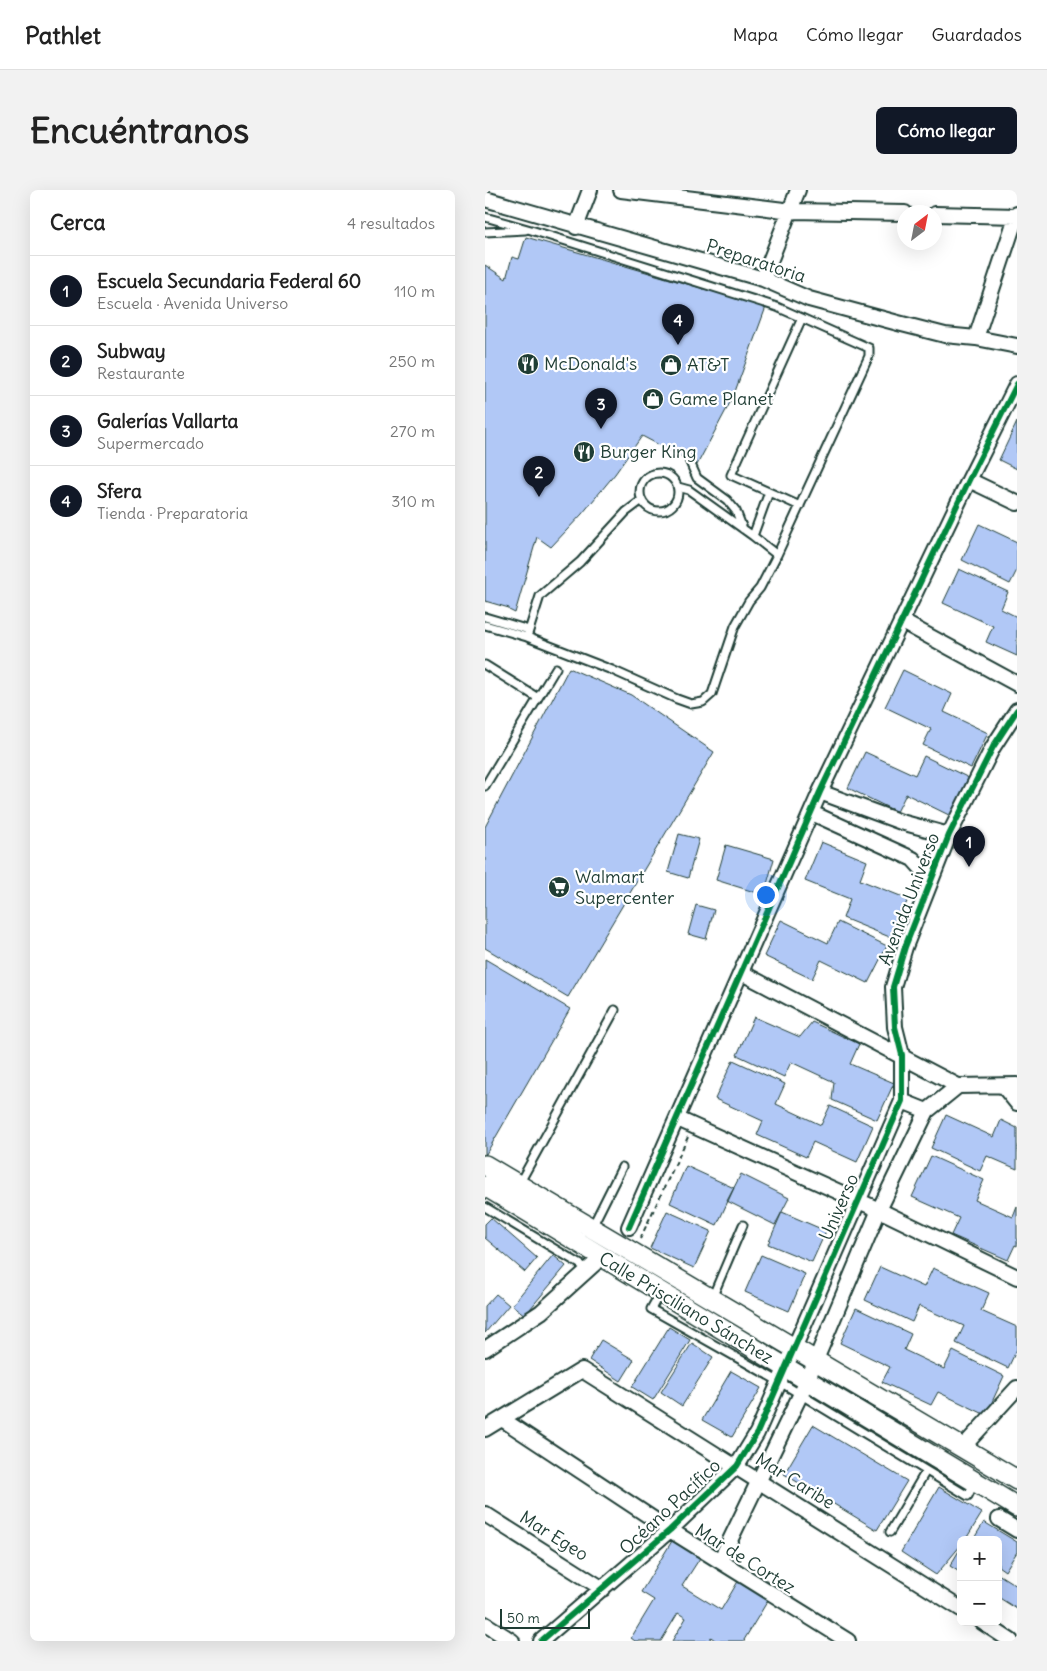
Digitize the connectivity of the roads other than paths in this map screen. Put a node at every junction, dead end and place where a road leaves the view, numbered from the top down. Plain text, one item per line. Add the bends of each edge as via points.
1 (590, 190) edge
2 (621, 190) edge
3 (799, 190) edge
4 (485, 199) edge
5 (792, 211) junction
6 (897, 213) edge
7 (942, 214) edge
8 (1017, 215) edge
9 (485, 219) edge
10 (576, 227) junction
11 (531, 230) junction
12 (485, 232) edge
13 (1012, 248) edge
14 (763, 279) junction
15 (802, 318) junction
16 (976, 338) junction
17 (1017, 346) edge
18 (1017, 384) edge
19 (689, 460) dead end
20 (969, 480) junction
21 (678, 487) junction
22 (769, 492) junction
23 (642, 500) junction
24 (1017, 503) edge
25 (800, 506) junction
26 (743, 529) junction
27 (753, 536) junction
28 (777, 555) junction
29 (485, 617) edge
30 (901, 621) junction
31 (485, 625) edge
32 (528, 634) junction
33 (485, 665) edge
34 (556, 668) dead end
35 (1017, 684) edge
36 (538, 698) junction
37 (1017, 710) edge
38 (485, 786) edge
39 (820, 792) junction
40 (812, 813) junction
41 (949, 835) junction
42 (931, 879) junction
43 (742, 973) junction
44 (615, 1010) dead end
45 (902, 1055) junction
46 (958, 1086) junction
47 (1010, 1086) edge
48 (902, 1101) junction
49 (1017, 1102) edge
50 (927, 1111) junction
51 (678, 1119) junction
52 (485, 1164) edge
53 (622, 1167) dead end
54 (519, 1185) junction
55 (485, 1186) edge
56 (858, 1201) junction
57 (485, 1207) edge
58 (879, 1210) junction
59 (743, 1226) dead end
60 (629, 1227) dead end
61 (592, 1228) junction
62 (595, 1263) junction
63 (1017, 1276) edge
64 (712, 1298) junction
65 (794, 1347) junction
66 (485, 1349) edge
67 (815, 1358) junction
68 (783, 1375) junction
69 (804, 1388) junction
70 (1017, 1388) edge
71 (502, 1419) junction
72 (485, 1429) edge
73 (963, 1447) junction
74 (926, 1464) junction
75 (737, 1466) junction
76 (760, 1480) junction
77 (1017, 1480) edge
78 (1017, 1506) edge
79 (485, 1514) edge
80 (999, 1518) dead end
81 (669, 1530) junction
82 (1017, 1530) edge
83 (890, 1532) dead end
84 (720, 1561) junction
85 (603, 1589) junction
86 (957, 1606) edge
87 (485, 1624) edge
88 (988, 1626) edge
89 (512, 1641) edge
90 (541, 1641) edge
91 (848, 1641) edge
92 (1011, 1641) edge

1 - 10 street
2 - 5 street
3 - 5 street
4 - 10 street, Preparatoria
5 - 6 street
5 - 14 street
7 - 8 street
8 - 13 street
9 - 11 lane
10 - 14 street, Preparatoria
11 - 12 lane
11 - 15 lane via 777,307
13 - 16 street
14 - 16 street, Preparatoria via 809,298 880,318 945,335
15 - 22 lane via 731,475
15 - 25 lane via 866,345 869,351
16 - 17 street, Preparatoria
18 - 20 street
19 - 26 lane via 697,478 727,500 736,511
20 - 24 street
20 - 30 street
21 - 23 lane via 677,500 660,512 649,508
21 - 23 lane via 671,477 659,473 647,477 641,488
21 - 26 lane via 689,490
22 - 25 lane
22 - 27 lane
23 - 32 lane via 539,596
25 - 28 lane
26 - 27 lane
27 - 28 lane
28 - 32 lane via 735,626 712,694 703,702 691,704 677,699
29 - 32 lane
30 - 35 street
30 - 39 street
31 - 32 lane
33 - 36 lane
34 - 36 lane
36 - 38 lane
37 - 41 street, Avenida Universo via 993,747
39 - 40 street
39 - 41 street via 901,822
40 - 42 street via 913,859
40 - 43 street
41 - 42 street, Avenida Universo
42 - 45 street, Avenida Universo via 893,988 895,1027
43 - 45 street
43 - 51 street
44 - 54 lane
45 - 46 street
45 - 48 street, Universo
46 - 47 street
46 - 50 street
47 - 49 street
48 - 50 street
48 - 56 street, Universo
50 - 58 street
51 - 56 street
51 - 60 street
52 - 54 main road, Calle Prisciliano Sánchez
53 - 61 lane
54 - 61 main road, Calle Prisciliano Sánchez
55 - 62 main road, Calle Prisciliano Sánchez
56 - 58 street
56 - 65 street, Universo
57 - 62 lane
58 - 63 street
58 - 67 street
59 - 64 lane
61 - 64 main road, Calle Prisciliano Sánchez
62 - 66 street via 541,1312
62 - 68 main road, Calle Prisciliano Sánchez via 660,1292
64 - 65 main road, Calle Prisciliano Sánchez
65 - 67 main road, Calle Prisciliano Sánchez
65 - 68 street, Universo
67 - 69 street
67 - 73 main road, Calle Prisciliano Sánchez
68 - 69 main road, Calle Prisciliano Sánchez
68 - 75 street, Océano Pacífico via 757,1433
69 - 74 main road, Calle Prisciliano Sánchez
69 - 76 street
70 - 73 street
71 - 72 street
71 - 75 street, Mar Caribe via 582,1370
71 - 81 street, Mar de Cortez
73 - 77 main road, Calle Prisciliano Sánchez
74 - 78 main road, Calle Prisciliano Sánchez via 975,1481
74 - 83 lane
75 - 76 street, Mar Caribe
75 - 81 street, Océano Pacífico
76 - 84 street
76 - 86 street, Mar Caribe
79 - 85 street, Mar Egeo
80 - 82 street
81 - 84 street, Mar de Cortez
81 - 85 street, Océano Pacífico
84 - 91 street, Mar de Cortez
85 - 90 street, Océano Pacífico
87 - 89 street
88 - 92 street

